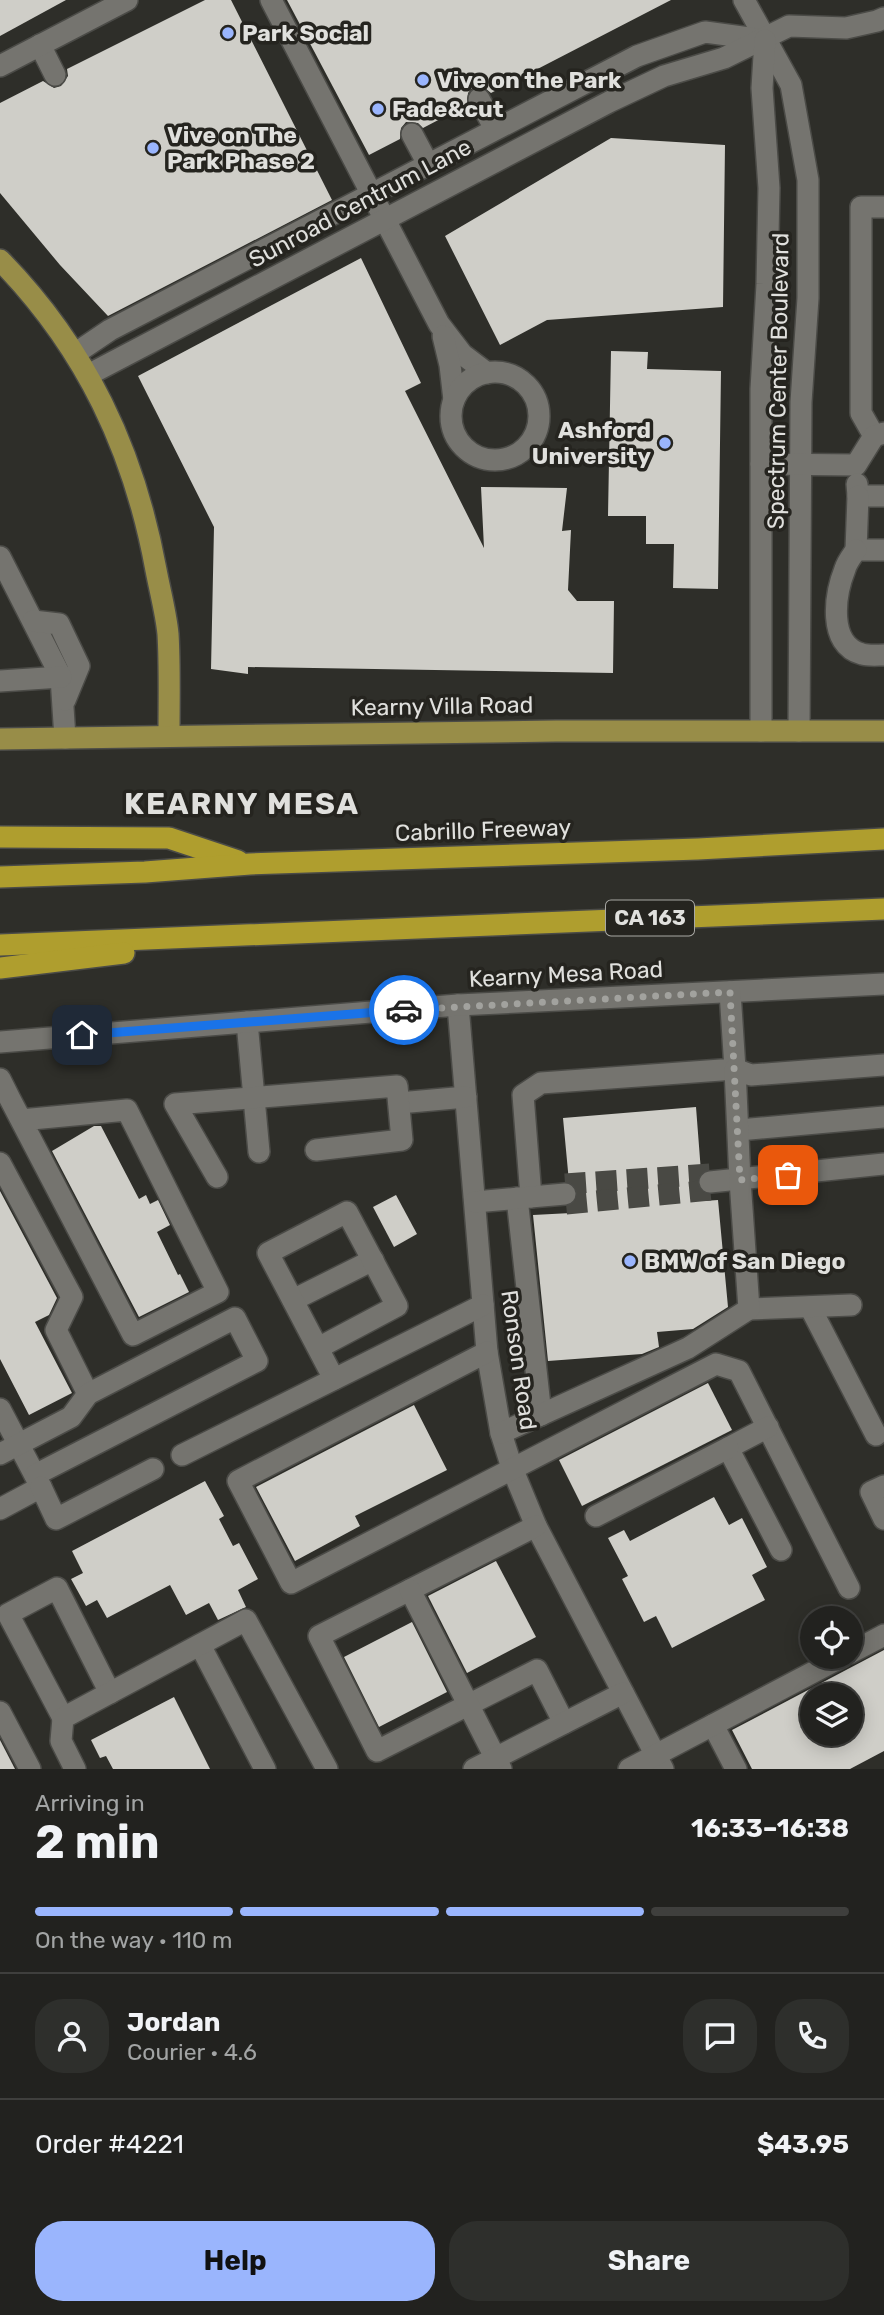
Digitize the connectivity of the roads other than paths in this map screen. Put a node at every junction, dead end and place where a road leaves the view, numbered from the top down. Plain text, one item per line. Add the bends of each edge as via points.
1 (127, 0) edge
2 (271, 0) edge
3 (744, 0) edge
4 (882, 26) edge
5 (765, 40) junction
6 (30, 44) junction
7 (0, 66) edge
8 (55, 75) dead end
9 (479, 99) dead end
10 (495, 129) junction
11 (412, 134) dead end
12 (428, 164) junction
13 (372, 193) junction
14 (884, 207) edge
15 (384, 220) junction
16 (2, 266) edge
17 (439, 324) junction
18 (76, 352) junction
19 (487, 373) junction
20 (88, 375) junction
21 (454, 400) junction
22 (879, 434) edge
23 (761, 464) junction
24 (801, 464) junction
25 (856, 465) junction
26 (858, 496) junction
27 (884, 496) edge
28 (856, 550) junction
29 (884, 550) edge
30 (0, 557) edge
31 (33, 621) junction
32 (884, 655) edge
33 (61, 677) junction
34 (0, 681) edge
35 (63, 705) junction
36 (799, 731) junction
37 (884, 731) edge
38 (761, 732) junction
39 (169, 735) junction
40 (65, 738) junction
41 (0, 740) edge
42 (0, 837) edge
43 (884, 839) edge
44 (250, 864) junction
45 (0, 877) edge
46 (884, 909) edge
47 (293, 933) junction
48 (0, 946) edge
49 (0, 968) edge
50 (884, 984) edge
51 (730, 992) junction
52 (458, 1005) junction
53 (247, 1022) junction
54 (0, 1042) edge
55 (884, 1065) edge
56 (735, 1069) junction
57 (0, 1079) edge
58 (466, 1097) junction
59 (254, 1098) junction
60 (399, 1103) junction
61 (884, 1117) edge
62 (21, 1120) junction
63 (739, 1130) junction
64 (316, 1150) dead end
65 (259, 1152) dead end
66 (0, 1163) edge
67 (884, 1164) edge
68 (217, 1177) dead end
69 (718, 1181) junction
70 (566, 1194) tunnel mouth
71 (530, 1196) junction
72 (475, 1202) junction
73 (373, 1260) junction
74 (293, 1300) junction
75 (484, 1305) junction
76 (851, 1305) dead end
77 (810, 1307) junction
78 (749, 1309) junction
79 (318, 1348) junction
80 (487, 1352) junction
81 (334, 1379) junction
82 (88, 1395) junction
83 (0, 1409) edge
84 (541, 1415) junction
85 (768, 1427) junction
86 (501, 1433) junction
87 (876, 1435) dead end
88 (728, 1448) junction
89 (9, 1449) edge
90 (182, 1455) dead end
91 (512, 1468) junction
92 (153, 1469) dead end
93 (38, 1481) junction
94 (884, 1486) edge
95 (0, 1509) edge
96 (596, 1516) dead end
97 (884, 1519) edge
98 (536, 1526) junction
99 (781, 1550) dead end
100 (849, 1588) dead end
101 (410, 1590) junction
102 (884, 1635) edge
103 (200, 1645) junction
104 (863, 1646) edge
105 (819, 1669) edge
106 (110, 1693) junction
107 (623, 1693) junction
108 (468, 1705) junction
109 (0, 1713) edge
110 (63, 1718) junction
111 (564, 1723) junction
112 (713, 1725) junction
113 (659, 1762) edge
114 (498, 1764) edge
115 (30, 1769) edge
116 (75, 1769) edge
117 (265, 1769) edge
118 (327, 1769) edge
119 (474, 1769) edge
120 (629, 1769) edge
121 (736, 1769) edge

1 - 6 street
2 - 13 street
3 - 5 street, Spectrum Center Boulevard
4 - 5 street via 789,26
5 - 10 street, Sunroad Centrum Lane via 705,32 637,56
5 - 15 street, Sunroad Centrum Lane via 664,76
5 - 23 street, Spectrum Center Boulevard via 762,88 769,188
5 - 24 street, Spectrum Center Boulevard via 791,85 808,180
6 - 7 street
6 - 8 street
9 - 10 street
10 - 12 street, Sunroad Centrum Lane
11 - 12 street
12 - 13 street, Sunroad Centrum Lane
13 - 15 street
13 - 18 street, Sunroad Centrum Lane
14 - 22 street via 861,207 861,413
15 - 17 street
15 - 20 street, Sunroad Centrum Lane
16 - 18 main road via 31,293
17 - 19 street via 462,354
17 - 21 street
18 - 20 main road
19 - 21 street via 473,378
19 - 21 street via 508,374 532,391 539,420 527,447 500,460 472,454 453,430
20 - 39 main road via 118,436 148,525 168,631
22 - 25 street
23 - 24 street
23 - 38 street, Spectrum Center Boulevard
24 - 25 street
24 - 36 street, Spectrum Center Boulevard
25 - 26 street
26 - 27 street
26 - 28 street
28 - 29 street
28 - 32 street via 845,567 836,601 840,635 855,651
30 - 31 street
31 - 33 street
31 - 35 street via 59,624 79,666
33 - 34 street
33 - 35 street
35 - 40 street
36 - 37 main road, Kearny Villa Road
36 - 38 main road, Kearny Villa Road
38 - 39 main road, Kearny Villa Road
39 - 40 main road, Kearny Villa Road
40 - 41 main road, Kearny Villa Road
42 - 44 highway via 169,838
43 - 44 highway, Cabrillo Freeway
44 - 45 highway, Cabrillo Freeway
46 - 47 highway, CA 163
47 - 48 highway, CA 163
47 - 49 highway
50 - 51 street, Kearny Mesa Road
51 - 52 street, Kearny Mesa Road
51 - 56 street
52 - 53 street, Kearny Mesa Road
52 - 58 street, Ronson Road
53 - 54 street, Kearny Mesa Road
53 - 59 street
55 - 56 street via 751,1075
56 - 63 street
56 - 71 street via 541,1083 523,1095
57 - 62 street
58 - 60 street
58 - 72 street, Ronson Road
59 - 60 street via 397,1086
59 - 65 street
59 - 68 street via 175,1104
60 - 64 street via 402,1140
61 - 63 street
62 - 62 street via 133,1335 218,1292 127,1110
63 - 69 street
66 - 82 street via 72,1297 56,1330
67 - 69 street
69 - 78 street
70 - 71 street
71 - 72 street
71 - 84 street
72 - 75 street, Ronson Road
73 - 74 street
73 - 74 street via 347,1212 268,1253
73 - 79 street via 397,1307
74 - 79 street
75 - 80 street, Ronson Road
75 - 81 street
76 - 77 street
77 - 78 street
77 - 87 street
78 - 84 street via 688,1348
79 - 81 street
80 - 86 street, Ronson Road
80 - 91 street via 238,1481 291,1583
81 - 90 street
82 - 89 street via 71,1417
82 - 93 street via 235,1318 257,1361
83 - 89 street
84 - 86 street
85 - 88 street
85 - 91 street via 739,1371 716,1364
85 - 100 street
86 - 91 street, Ronson Road
88 - 96 street
88 - 99 street
89 - 93 street
91 - 98 street, Ronson Road
92 - 93 street via 56,1519
93 - 95 street
94 - 97 street via 871,1492
98 - 101 street
98 - 107 street, Ronson Road
101 - 108 street
101 - 108 street via 319,1636 377,1751
102 - 104 street
103 - 106 street
103 - 117 street
103 - 118 street via 246,1620
105 - 112 street
106 - 110 street
106 - 110 street via 57,1588 8,1614
107 - 111 street
107 - 113 street, Ronson Road
108 - 111 street via 537,1670
108 - 114 street
109 - 115 street
110 - 116 street via 61,1741
111 - 114 street
112 - 113 street
112 - 121 street
113 - 120 street
114 - 119 street

